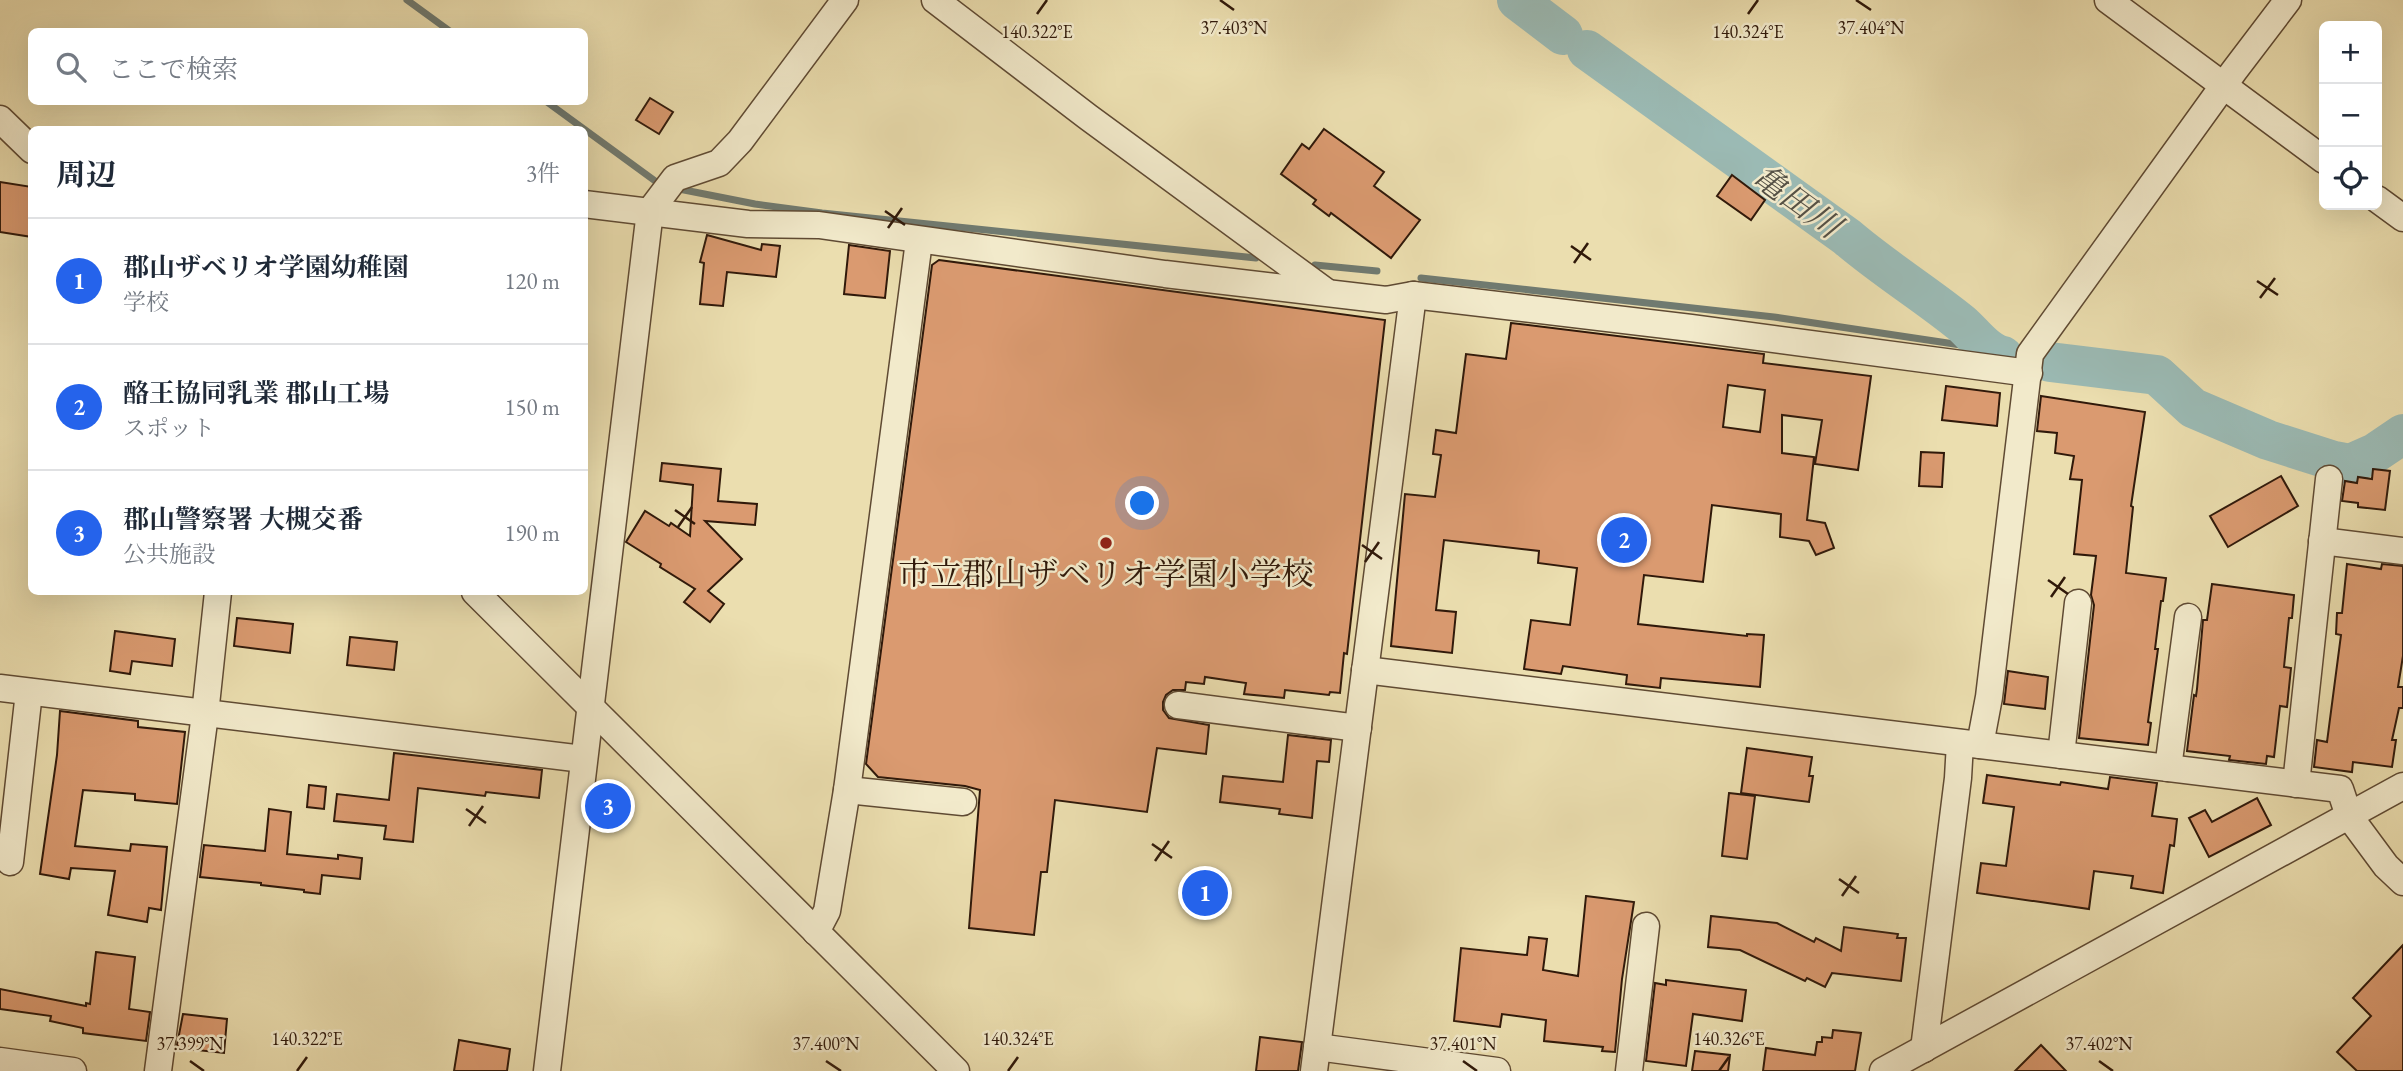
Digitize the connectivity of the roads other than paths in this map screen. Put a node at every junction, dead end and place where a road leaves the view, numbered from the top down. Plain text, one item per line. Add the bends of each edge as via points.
1 (845, 0) edge
2 (935, 0) edge
3 (2108, 0) edge
4 (2288, 0) edge
5 (2224, 86) junction
6 (0, 119) edge
7 (22, 145) edge
8 (2319, 156) edge
9 (2382, 203) edge
10 (588, 204) edge
11 (654, 205) junction
12 (2403, 218) edge
13 (919, 241) junction
14 (1327, 292) junction
15 (1413, 295) junction
16 (2029, 373) junction
17 (2329, 479) dead end
18 (2322, 541) junction
19 (2403, 551) edge
20 (218, 595) edge
21 (478, 595) edge
22 (2078, 603) dead end
23 (2188, 617) dead end
24 (1366, 670) junction
25 (0, 688) edge
26 (29, 692) junction
27 (1178, 705) dead end
28 (591, 708) junction
29 (205, 714) junction
30 (1358, 728) junction
31 (1970, 744) junction
32 (2061, 755) junction
33 (583, 759) junction
34 (2168, 768) junction
35 (2296, 784) junction
36 (2403, 786) edge
37 (847, 790) junction
38 (963, 802) dead end
39 (2349, 816) junction
40 (10, 862) dead end
41 (2403, 882) edge
42 (1646, 926) dead end
43 (816, 932) junction
44 (1924, 1049) junction
45 (1316, 1059) edge
46 (934, 1060) edge
47 (0, 1061) edge
48 (73, 1071) edge
49 (158, 1071) edge
50 (547, 1071) edge
51 (956, 1071) edge
52 (1497, 1071) edge
53 (1629, 1071) edge
54 (1883, 1071) edge

1 - 11 street via 740,141 719,163 675,178
2 - 14 street
3 - 5 street
4 - 5 street
5 - 8 street
5 - 16 street via 2030,354
6 - 7 street
9 - 12 street
10 - 11 street
11 - 13 street via 748,224 819,225
11 - 28 street
13 - 14 street
13 - 37 street
14 - 15 street via 1386,300
15 - 16 street
15 - 24 street
16 - 31 street via 1989,697
17 - 18 street
18 - 19 street
18 - 35 street
20 - 29 street
21 - 28 street
22 - 32 street
23 - 34 street
24 - 30 street
24 - 31 street
25 - 26 street
26 - 29 street
26 - 40 street
27 - 30 street
28 - 33 street
28 - 43 street
29 - 33 street
29 - 49 street
30 - 45 street
31 - 32 street
31 - 44 street via 1958,778
32 - 34 street
33 - 50 street
34 - 35 street
35 - 39 street via 2340,789
36 - 39 street
37 - 38 street
37 - 43 street via 827,911
39 - 41 street
39 - 44 street
42 - 53 street
43 - 46 street
44 - 54 street
45 - 52 street
46 - 51 street
47 - 48 street

